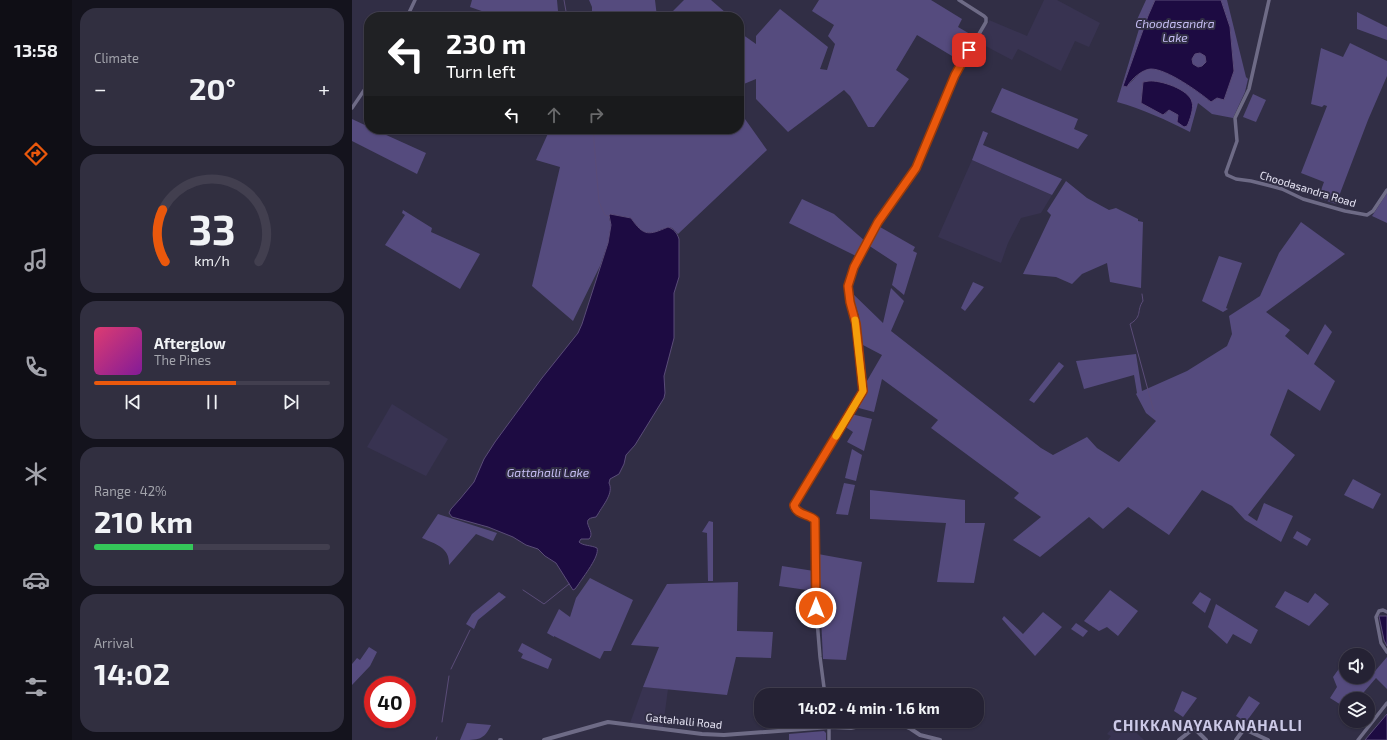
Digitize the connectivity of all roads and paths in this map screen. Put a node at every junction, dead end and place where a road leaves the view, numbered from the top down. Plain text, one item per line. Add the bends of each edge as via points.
1 (414, 0) edge
2 (959, 0) edge
3 (1269, 0) edge
4 (409, 12) edge
5 (364, 90) edge
6 (352, 108) edge
7 (1387, 190) edge
8 (1387, 612) edge
9 (1387, 652) edge
10 (824, 688) edge
11 (1387, 703) edge
12 (817, 728) edge
13 (830, 728) edge
14 (909, 728) edge
15 (544, 740) edge
16 (829, 740) edge
17 (940, 740) edge
18 (1178, 740) edge
19 (1206, 740) edge
20 (1236, 740) edge
21 (1268, 740) edge
22 (1358, 740) edge

1 - 4 street
2 - 10 street via 984,16 986,22 955,75 916,168 878,222 854,267 848,286 856,324 863,391 794,505 797,511 812,517 816,525 816,608
3 - 7 street, Choodasandra Road via 1249,89 1235,118 1237,141 1227,175 1276,187 1303,199 1367,215 1373,212
5 - 6 street
8 - 9 street via 1379,611 1376,617 1381,643
11 - 22 street
12 - 15 main road, Gattahalli Road via 724,735 608,722
13 - 16 street
14 - 17 main road, Gattahalli Road via 920,736
18 - 19 main road via 1193,729
20 - 21 main road via 1244,729

